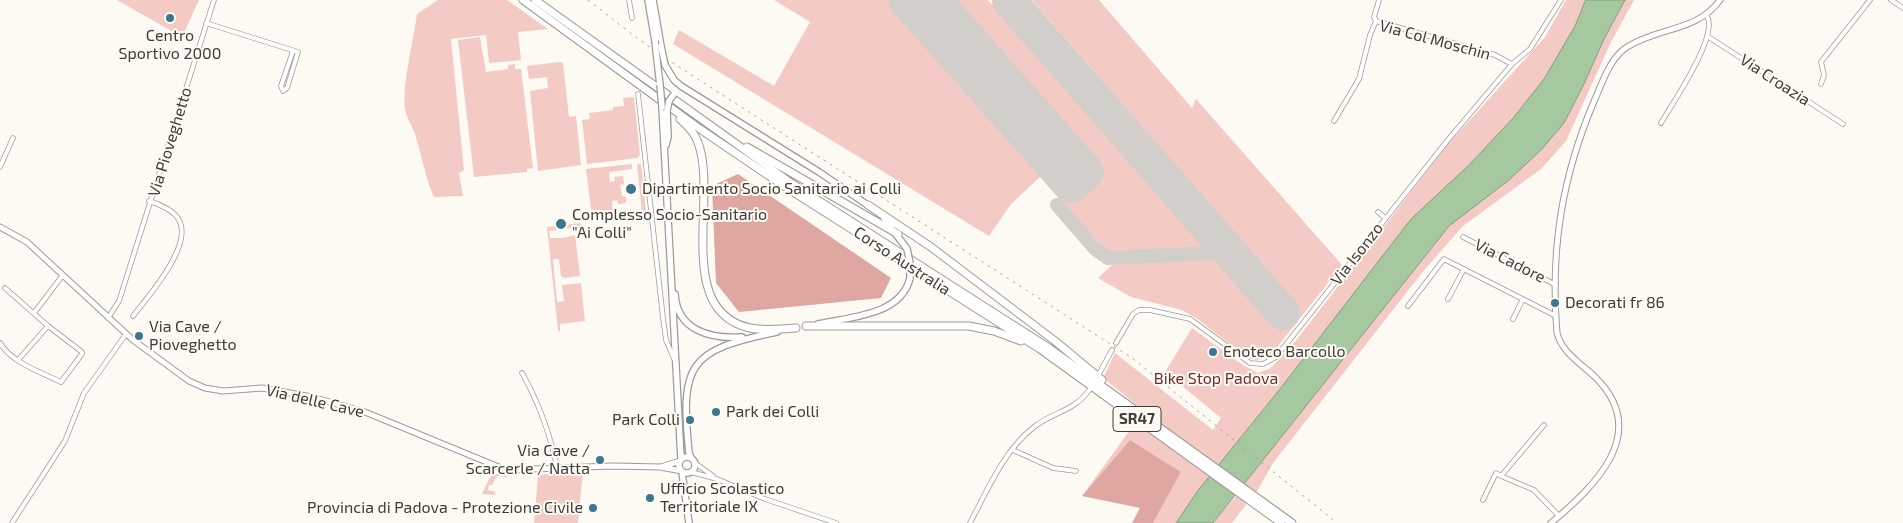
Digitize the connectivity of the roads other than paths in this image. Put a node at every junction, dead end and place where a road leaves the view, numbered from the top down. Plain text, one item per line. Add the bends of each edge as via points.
1 (214, 0) edge
2 (523, 0) edge
3 (535, 0) edge
4 (629, 0) edge
5 (648, 0) edge
6 (653, 0) edge
7 (1379, 0) edge
8 (1561, 0) edge
9 (1720, 0) edge
10 (1870, 0) edge
11 (1891, 0) edge
12 (1903, 8) edge
13 (1706, 16) junction
14 (632, 18) dead end
15 (1376, 21) junction
16 (206, 23) junction
17 (1706, 36) junction
18 (293, 51) junction
19 (1512, 64) junction
20 (638, 83) junction
21 (1822, 84) dead end
22 (687, 90) junction
23 (638, 94) dead end
24 (665, 109) junction
25 (1334, 121) dead end
26 (1661, 123) dead end
27 (709, 124) junction
28 (1843, 124) dead end
29 (13, 138) dead end
30 (0, 167) edge
31 (148, 201) junction
32 (868, 205) junction
33 (1378, 212) dead end
34 (1384, 218) junction
35 (0, 227) edge
36 (898, 234) junction
37 (1463, 237) dead end
38 (668, 247) junction
39 (1464, 269) junction
40 (64, 275) junction
41 (1556, 285) junction
42 (5, 288) dead end
43 (1448, 299) dead end
44 (1523, 299) junction
45 (1408, 306) dead end
46 (34, 313) junction
47 (133, 316) dead end
48 (1556, 316) junction
49 (108, 318) junction
50 (663, 318) junction
51 (673, 318) junction
52 (1513, 320) dead end
53 (48, 326) junction
54 (806, 326) junction
55 (796, 328) junction
56 (126, 334) junction
57 (762, 335) junction
58 (0, 343) edge
59 (1116, 343) dead end
60 (1040, 349) junction
61 (1112, 350) dead end
62 (18, 360) junction
63 (675, 362) junction
64 (522, 373) dead end
65 (1099, 374) dead end
66 (1090, 389) dead end
67 (1142, 414) junction
68 (1544, 425) dead end
69 (1013, 450) junction
70 (681, 460) junction
71 (693, 460) junction
72 (1203, 462) junction
73 (557, 467) junction
74 (660, 467) junction
75 (682, 472) junction
76 (691, 472) junction
77 (1076, 472) dead end
78 (1501, 476) junction
79 (717, 479) junction
80 (686, 492) junction
81 (1255, 500) junction
82 (1483, 500) dead end
83 (1559, 516) junction
84 (12, 523) edge
85 (689, 523) edge
86 (836, 523) edge
87 (970, 523) edge
88 (1281, 523) edge
89 (1292, 523) edge
90 (1551, 523) edge

1 - 16 street, Via Pioveghetto
2 - 20 highway, Corso Australia / SR47
3 - 27 highway, Corso Australia / SR47
4 - 14 street
5 - 24 main road, bridge
6 - 22 main road, bridge via 665,65 674,80
7 - 15 street via 1374,17
8 - 19 street, Via Isonzo via 1530,48
9 - 13 street
10 - 21 street via 1821,62
11 - 12 street
13 - 17 street via 1709,19
13 - 41 street via 1627,47 1615,58 1582,131 1570,168 1557,225
15 - 19 street, Via Col Moschin via 1495,55
15 - 25 street, Via Col Moschin via 1359,80
16 - 18 street
16 - 31 street, Via Pioveghetto
17 - 26 street via 1690,74
17 - 28 street, Via Croazia
18 - 18 street via 281,86 283,91 299,54
19 - 34 street, Via Isonzo
20 - 55 highway via 685,124 699,145 705,278 714,304 731,321 749,328
20 - 60 highway, Corso Australia / SR47 via 787,188
22 - 24 main road, bridge via 674,94
22 - 32 main road
23 - 50 street
24 - 38 main road
27 - 36 highway
27 - 67 highway, Corso Australia / SR47 via 791,183 1049,348
29 - 30 street
31 - 47 street, Via Pioveghetto via 176,216 182,227 181,238 168,270
31 - 49 street via 119,301
32 - 36 main road
32 - 67 highway via 912,233 1055,341 1129,399
33 - 34 street
34 - 59 street, Via Isonzo via 1279,353 1267,362 1246,361 1190,319 1150,310 1139,310 1133,314
35 - 40 street, Via delle Cave via 27,242
36 - 54 main road, bridge via 907,249 910,263 908,286 900,297 883,309
37 - 41 street, Via Cadore
38 - 51 main road
38 - 57 main road via 675,298 681,314 691,326 712,337
39 - 43 street
39 - 44 street
39 - 45 street via 1444,260
40 - 46 street
40 - 49 street, Via delle Cave
41 - 48 street
42 - 46 street
44 - 48 street
44 - 52 street
46 - 53 street
48 - 83 street via 1560,345 1604,386 1616,406 1620,422 1615,450 1606,467 1584,494
49 - 56 street, Via delle Cave
50 - 51 street via 668,322
50 - 63 street via 666,340
51 - 63 main road
53 - 62 street
53 - 62 street via 82,352 61,382
54 - 55 main road
54 - 60 highway via 969,326 994,331
55 - 57 main road
56 - 73 street, Via delle Cave via 174,371 206,388 223,391 262,388 312,397 378,417 506,470
56 - 84 street via 84,393 64,441
57 - 71 main road via 726,344 695,366 685,393 688,453
58 - 62 street via 4,351
60 - 72 highway, Corso Australia / SR47
61 - 65 street
63 - 70 main road
64 - 73 street via 552,438
66 - 69 street via 1068,410 1036,425
67 - 72 highway, Corso Australia / SR47
68 - 78 street
69 - 77 street via 1053,468
69 - 87 street
70 - 71 main road
70 - 74 street, Via delle Cave
70 - 75 main road
71 - 76 main road
71 - 79 street
72 - 81 highway, Corso Australia / SR47
73 - 74 street, Via delle Cave
74 - 75 street, Via delle Cave
75 - 76 main road
75 - 80 main road
76 - 79 street
76 - 80 main road
78 - 82 street via 1496,473
78 - 83 street via 1534,490
79 - 86 street
80 - 85 main road
81 - 88 highway, Corso Australia / SR47
81 - 89 highway, Corso Australia / SR47
83 - 90 street

